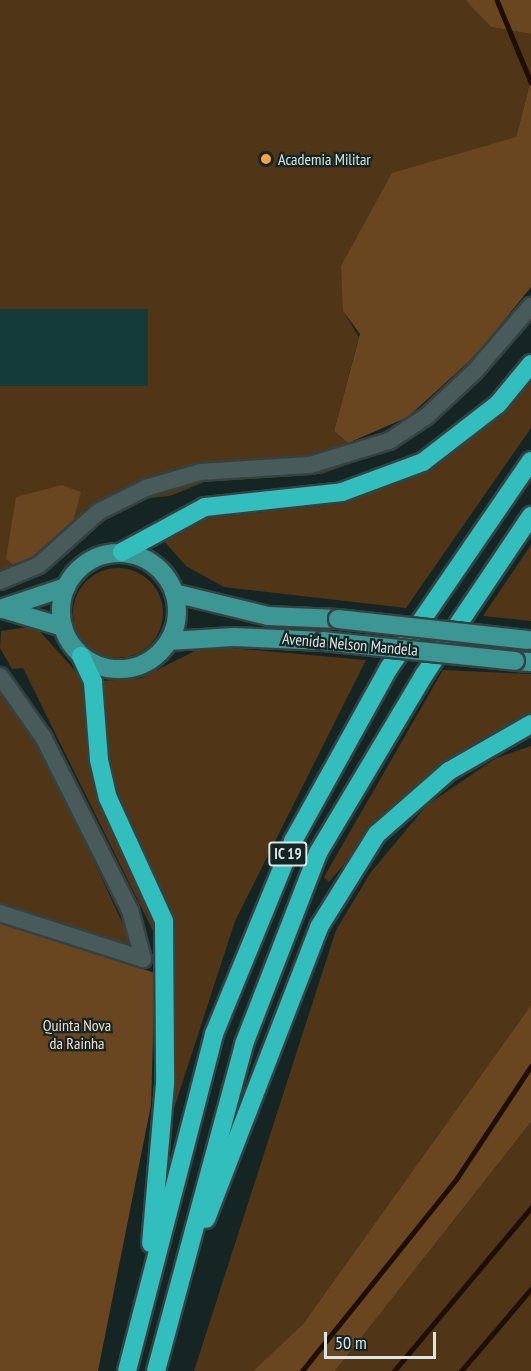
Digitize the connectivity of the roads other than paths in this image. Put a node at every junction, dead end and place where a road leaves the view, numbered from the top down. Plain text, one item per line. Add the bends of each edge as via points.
1 (531, 306) edge
2 (531, 364) edge
3 (531, 461) edge
4 (531, 516) edge
5 (122, 552) junction
6 (0, 581) edge
7 (66, 587) junction
8 (174, 593) junction
9 (1, 609) edge
10 (63, 627) junction
11 (529, 640) edge
12 (169, 641) junction
13 (81, 656) junction
14 (523, 661) edge
15 (0, 676) edge
16 (531, 724) edge
17 (0, 913) edge
18 (146, 1294) junction
19 (173, 1302) junction
20 (128, 1371) edge
21 (156, 1371) edge

1 - 6 lane via 467,378 389,441 310,465 200,472 146,488 98,512 39,565
2 - 5 highway via 498,404 423,462 342,492 205,507
3 - 18 highway, IC 19 via 389,668 293,841 214,1035
4 - 19 highway, IC 19 via 424,675 318,853 244,1044
5 - 7 main road via 83,565
5 - 8 main road via 145,558 163,573
7 - 9 main road
7 - 10 main road
8 - 11 main road, Avenida Nelson Mandela, bridge via 268,616 338,619
8 - 12 main road via 175,626
9 - 10 main road
10 - 13 main road
12 - 13 main road via 158,654 129,669 96,665
12 - 14 main road, Avenida Nelson Mandela, bridge via 323,641
13 - 18 highway via 93,682 99,760 108,798 164,921 165,1084
15 - 17 lane via 44,737 130,910 143,959
16 - 19 highway via 448,771 377,834 319,927
18 - 20 highway, IC 19
19 - 21 highway, IC 19

